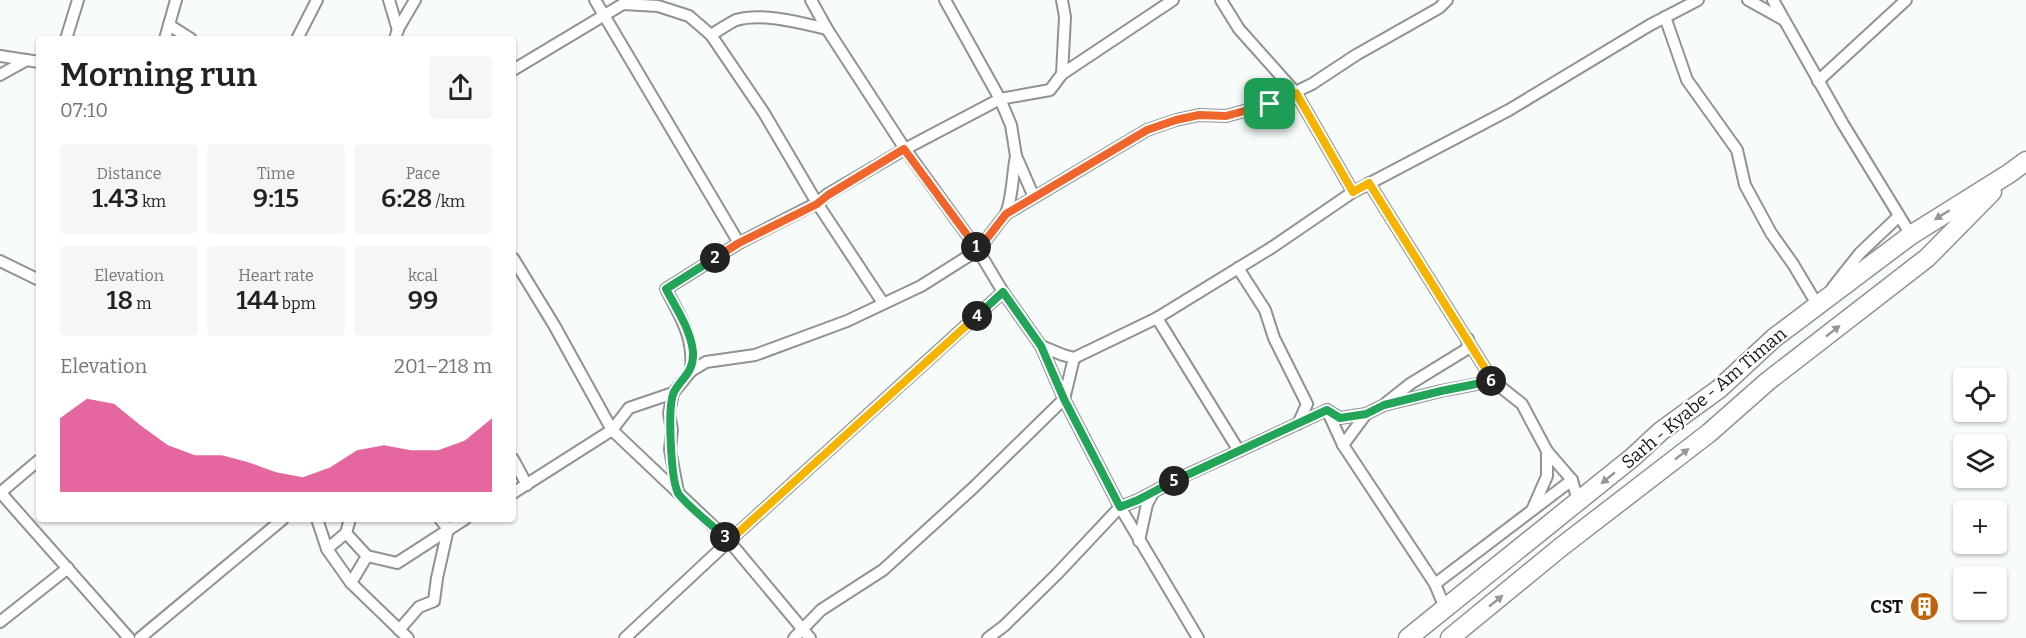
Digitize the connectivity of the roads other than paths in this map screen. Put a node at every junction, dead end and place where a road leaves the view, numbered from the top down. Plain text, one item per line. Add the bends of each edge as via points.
1 (78, 0) edge
2 (176, 0) edge
3 (317, 0) edge
4 (389, 0) edge
5 (415, 0) edge
6 (595, 0) edge
7 (811, 0) edge
8 (945, 0) edge
9 (1062, 0) edge
10 (1173, 0) edge
11 (1221, 0) edge
12 (1447, 0) edge
13 (1698, 0) edge
14 (1748, 0) edge
15 (1773, 0) edge
16 (1906, 0) edge
17 (624, 2) edge
18 (1682, 3) edge
19 (603, 17) junction
20 (1665, 17) junction
21 (1785, 21) junction
22 (170, 25) junction
23 (827, 29) junction
24 (711, 35) junction
25 (67, 36) edge
26 (166, 36) edge
27 (186, 36) edge
28 (299, 36) edge
29 (398, 36) edge
30 (0, 56) edge
31 (27, 60) junction
32 (36, 62) edge
33 (516, 68) edge
34 (1062, 74) junction
35 (0, 75) edge
36 (1818, 81) junction
37 (1296, 93) junction
38 (1000, 99) junction
39 (904, 149) junction
40 (1016, 156) junction
41 (2026, 161) edge
42 (2010, 174) junction
43 (1369, 183) junction
44 (1353, 192) junction
45 (1034, 197) junction
46 (817, 204) junction
47 (1006, 214) junction
48 (1899, 216) junction
49 (1911, 235) junction
50 (739, 243) junction
51 (978, 250) junction
52 (0, 261) edge
53 (516, 263) edge
54 (1238, 268) junction
55 (36, 278) edge
56 (1003, 292) junction
57 (883, 303) junction
58 (1818, 306) junction
59 (1157, 318) junction
60 (1468, 339) junction
61 (1041, 346) junction
62 (693, 352) junction
63 (1074, 358) junction
64 (706, 362) junction
65 (691, 371) junction
66 (1493, 381) junction
67 (674, 393) junction
68 (1064, 399) junction
69 (1384, 405) junction
70 (1327, 410) junction
71 (1366, 414) junction
72 (1298, 424) junction
73 (612, 430) junction
74 (1343, 445) junction
75 (1239, 451) junction
76 (1547, 451) junction
77 (36, 462) edge
78 (516, 465) edge
79 (1572, 480) junction
80 (527, 485) junction
81 (1155, 490) junction
82 (516, 491) edge
83 (0, 492) edge
84 (678, 493) junction
85 (1578, 501) junction
86 (1120, 507) junction
87 (1532, 510) junction
88 (279, 522) edge
89 (318, 522) edge
90 (349, 522) edge
91 (442, 522) edge
92 (460, 522) edge
93 (448, 529) junction
94 (346, 533) junction
95 (729, 541) junction
96 (1139, 541) junction
97 (327, 549) junction
98 (367, 556) junction
99 (68, 568) junction
100 (351, 583) junction
101 (1435, 584) junction
102 (1445, 608) junction
103 (0, 622) edge
104 (802, 630) junction
105 (404, 634) edge
106 (129, 638) edge
107 (140, 638) edge
108 (625, 638) edge
109 (794, 638) edge
110 (810, 638) edge
111 (988, 638) edge
112 (1198, 638) edge
113 (1408, 638) edge
114 (1450, 638) edge

1 - 25 street
2 - 22 street
3 - 28 street
4 - 29 street
5 - 29 street
6 - 19 street
7 - 23 street
8 - 38 street
9 - 34 street
10 - 34 street
11 - 37 street via 1239,29
12 - 37 street
13 - 18 street
14 - 21 street
15 - 21 street
16 - 36 street
17 - 19 street
17 - 24 street via 658,6 689,16
18 - 20 street
19 - 33 street
19 - 50 street
20 - 43 street via 1509,110
20 - 58 street via 1687,80 1737,150 1745,184
21 - 36 street
22 - 26 street
22 - 27 street
23 - 24 street via 758,18 737,20
23 - 39 street
24 - 46 street via 764,113
30 - 31 street
31 - 32 street
31 - 35 street
34 - 38 street via 1050,90
36 - 48 street
37 - 44 street
37 - 45 street via 1245,112 1199,115 1147,130
38 - 39 street
38 - 40 street via 1011,125
39 - 46 street
39 - 51 street
40 - 45 street
40 - 47 street
41 - 42 highway, Sarh - Kyabe - Am Timan
42 -> 49 highway, Sarh - Kyabe - Am Timan
114 -> 42 highway, Sarh - Kyabe - Am Timan via 1927,258
43 - 44 street
43 - 60 street
44 - 54 street
45 - 47 street
46 - 50 street
46 - 57 street
47 - 51 street
48 - 49 street
48 - 58 street via 1860,253
49 - 58 highway, Sarh - Kyabe - Am Timan
50 - 62 street via 666,289 686,328
51 - 56 street
51 - 57 street via 921,286
52 - 55 street
53 - 73 street
54 - 59 street
54 - 72 street via 1265,310 1274,338 1307,404
56 - 61 street
56 - 95 street
57 - 64 street via 847,321 755,355
58 -> 85 highway, Sarh - Kyabe - Am Timan
59 - 63 street
59 - 75 street
60 - 66 street
60 - 69 street via 1467,349
61 - 63 street
61 - 68 street
62 - 64 street
62 - 65 street
63 - 68 street
64 - 65 street
65 - 67 street
66 - 69 street
66 - 76 street via 1522,404
67 - 73 street via 629,408
67 - 84 street via 669,412 670,450
68 - 86 street
68 - 104 street via 883,570 821,610
69 - 71 street
70 - 71 street via 1340,418
70 - 72 street
70 - 74 street
71 - 74 street
72 - 75 street
73 - 80 street
73 - 84 street
74 - 101 street
75 - 81 street
76 - 79 street
76 - 87 street via 1547,476
77 - 83 street
78 - 80 street
79 - 85 street
79 - 87 street
80 - 82 street
81 - 86 street
81 - 96 street via 1147,504
83 - 99 street
84 - 95 street
85 - 102 highway, Sarh - Kyabe - Am Timan
86 - 96 street
86 - 111 street via 1057,574
87 - 101 street
88 - 107 street
89 - 97 street
90 - 94 street
91 - 93 street
92 - 93 street
93 - 98 street via 397,563
93 - 105 street via 434,601 419,607
94 - 97 street
94 - 98 street
95 - 104 street
95 - 108 street
96 - 112 street
97 - 100 street
98 - 100 street
99 - 103 street
99 - 106 street
100 - 105 street
101 - 102 street
102 - 113 highway, Sarh - Kyabe - Am Timan
104 - 109 street
104 - 110 street

